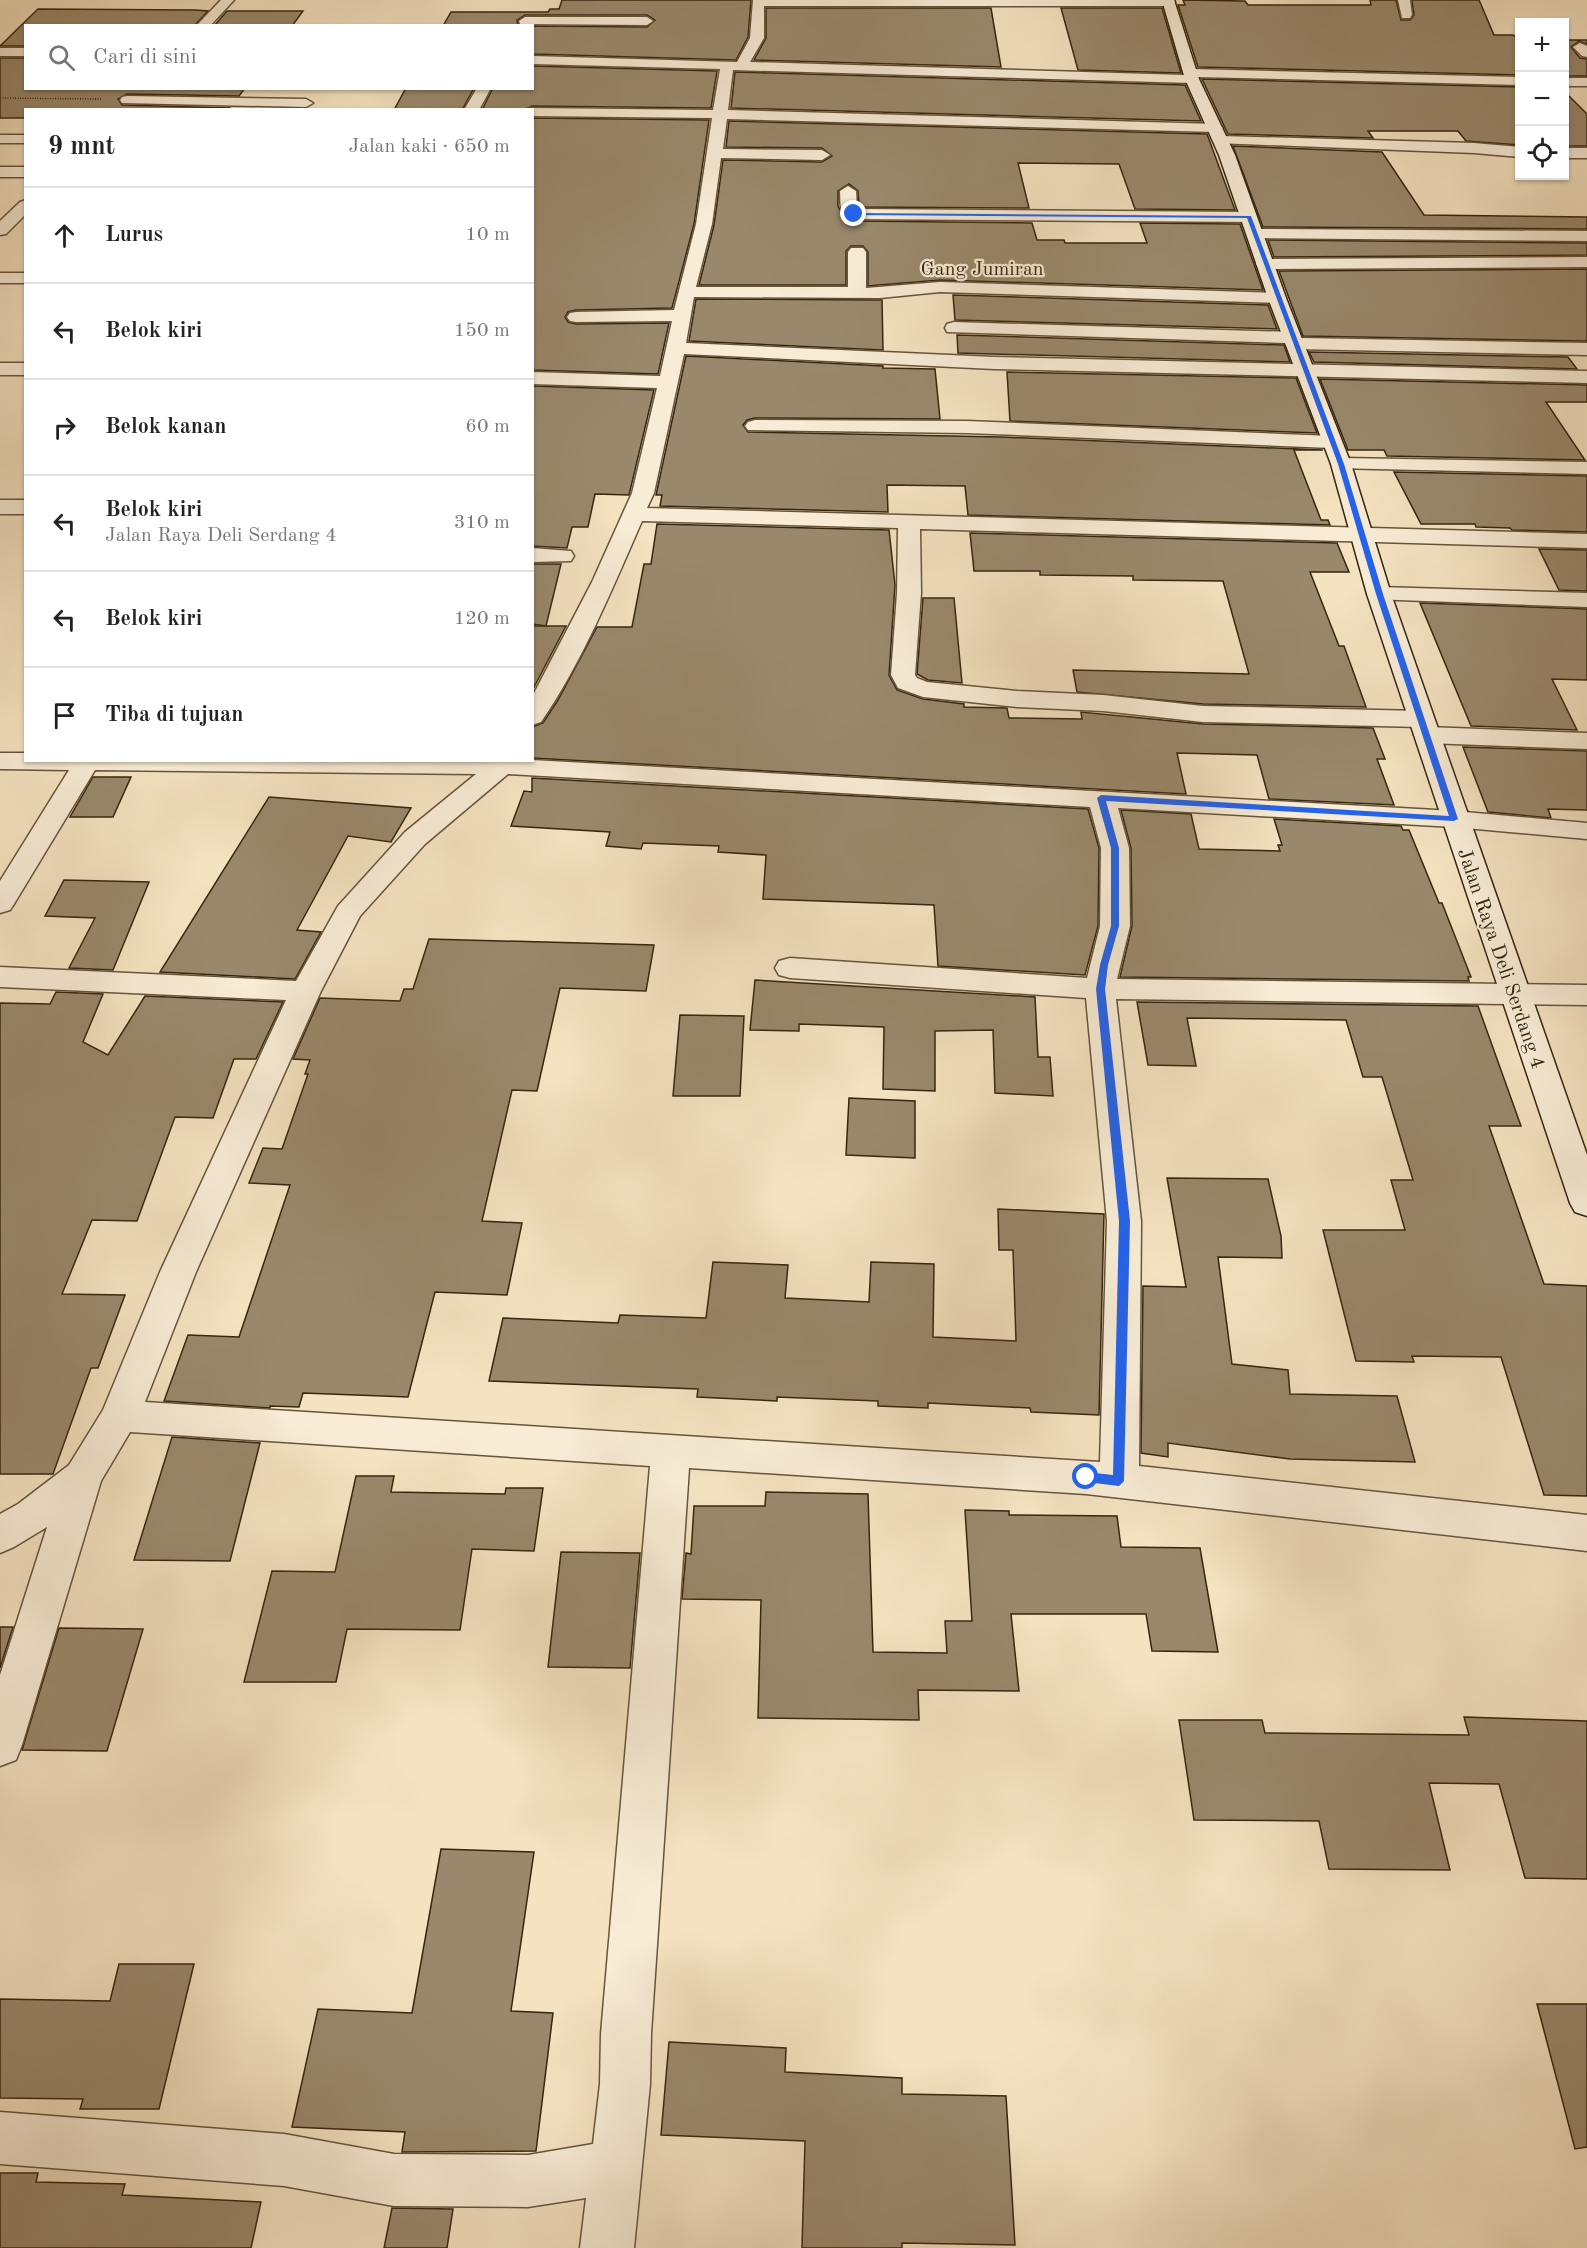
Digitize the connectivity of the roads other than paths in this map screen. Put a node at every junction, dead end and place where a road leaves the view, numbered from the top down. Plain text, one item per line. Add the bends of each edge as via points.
1 (228, 0) edge
2 (1404, 0) edge
3 (1169, 1) edge
4 (533, 6) dead end
5 (1406, 15) dead end
6 (647, 21) dead end
7 (523, 23) edge
8 (204, 24) edge
9 (0, 52) edge
10 (24, 52) edge
11 (534, 60) edge
12 (734, 66) junction
13 (1191, 76) junction
14 (1515, 81) edge
15 (1569, 82) edge
16 (1587, 82) edge
17 (137, 90) edge
18 (483, 90) edge
19 (306, 104) dead end
20 (123, 105) edge
21 (472, 108) edge
22 (534, 112) edge
23 (720, 114) junction
24 (0, 139) edge
25 (24, 139) edge
26 (1221, 141) junction
27 (1515, 152) edge
28 (714, 153) junction
29 (1569, 153) edge
30 (1587, 153) edge
31 (822, 155) dead end
32 (1372, 159) dead end
33 (0, 172) edge
34 (24, 172) edge
35 (848, 190) dead end
36 (24, 207) edge
37 (1252, 226) junction
38 (0, 230) edge
39 (1587, 236) edge
40 (857, 252) dead end
41 (1587, 262) edge
42 (1266, 264) junction
43 (0, 278) edge
44 (24, 278) edge
45 (686, 292) junction
46 (857, 293) junction
47 (1277, 298) junction
48 (682, 315) junction
49 (576, 317) dead end
50 (954, 328) dead end
51 (1293, 340) junction
52 (676, 348) junction
53 (1587, 349) edge
54 (0, 369) edge
55 (24, 369) edge
56 (1304, 370) junction
57 (1587, 377) edge
58 (534, 378) edge
59 (668, 382) junction
60 (755, 426) dead end
61 (1331, 442) junction
62 (1341, 464) junction
63 (1587, 468) edge
64 (0, 507) edge
65 (24, 507) edge
66 (633, 514) junction
67 (909, 522) junction
68 (1364, 535) junction
69 (1587, 541) edge
70 (534, 555) edge
71 (563, 556) dead end
72 (1379, 594) junction
73 (1587, 600) edge
74 (534, 714) edge
75 (1424, 727) junction
76 (1587, 741) edge
77 (0, 760) edge
78 (24, 760) edge
79 (87, 762) edge
80 (296, 762) edge
81 (504, 763) edge
82 (1101, 798) junction
83 (1454, 819) junction
84 (1587, 831) edge
85 (0, 904) edge
86 (790, 968) dead end
87 (0, 977) edge
88 (1100, 989) junction
89 (306, 991) junction
90 (1515, 994) junction
91 (1587, 995) edge
92 (1587, 1203) edge
93 (120, 1416) junction
94 (671, 1451) junction
95 (82, 1477) junction
96 (1119, 1481) junction
97 (1587, 1533) edge
98 (0, 1535) edge
99 (0, 1745) edge
100 (0, 2138) edge
101 (614, 2167) junction
102 (607, 2248) edge

1 - 8 street
2 - 5 street
3 - 12 street via 758,2 757,38
3 - 13 street, Jalan Raya Deli Serdang 4
4 - 7 street
6 - 7 street
9 - 10 street
11 - 12 street
12 - 13 street
12 - 23 street
13 - 14 street
13 - 26 street, Jalan Raya Deli Serdang 4
15 - 16 street
17 - 20 street
18 - 21 street
19 - 20 street
22 - 23 street
23 - 26 street via 971,123
23 - 28 street
24 - 25 street
26 - 27 street
26 - 32 street
26 - 37 street, Jalan Raya Deli Serdang 4
28 - 31 street
28 - 45 street via 704,224
29 - 30 street
33 - 34 street
35 - 37 street via 849,212 855,214
36 - 38 street
37 - 39 street
37 - 42 street, Jalan Raya Deli Serdang 4
40 - 46 street
41 - 42 street
42 - 47 street, Jalan Raya Deli Serdang 4
43 - 44 street
45 - 46 street, Gang Jumiran
45 - 48 street
46 - 47 street, Gang Jumiran via 940,287
47 - 51 street, Jalan Raya Deli Serdang 4
48 - 49 street
48 - 52 street
50 - 51 street
51 - 53 street
51 - 56 street, Jalan Raya Deli Serdang 4
52 - 56 street via 994,363
52 - 59 street
54 - 55 street
56 - 57 street
56 - 61 street, Jalan Raya Deli Serdang 4
58 - 59 street
59 - 66 street via 643,493
60 - 61 street via 967,428
61 - 62 street, Jalan Raya Deli Serdang 4
62 - 63 street
62 - 68 street, Jalan Raya Deli Serdang 4
64 - 65 street
66 - 67 street
66 - 74 street via 604,582
67 - 68 street
67 - 75 street via 903,675 914,686 949,693 1203,714
68 - 69 street
68 - 72 street, Jalan Raya Deli Serdang 4
70 - 71 street
72 - 73 street
72 - 75 street, Jalan Raya Deli Serdang 4
75 - 76 street
75 - 83 street, Jalan Raya Deli Serdang 4
77 - 78 street
79 - 85 street
80 - 81 street
81 - 82 street
81 - 89 street via 415,838 348,912
82 - 83 street
82 - 88 street via 1115,848 1115,926
83 - 84 street
83 - 90 street, Jalan Raya Deli Serdang 4
86 - 88 street
87 - 89 street
88 - 90 street
88 - 96 street via 1124,1221
89 - 93 street via 178,1272
90 - 91 street
90 - 92 street, Jalan Raya Deli Serdang 4
93 - 94 street
93 - 95 street
94 - 96 street
94 - 101 street via 625,2084
95 - 98 street
95 - 99 street
96 - 97 street
100 - 101 street via 284,2160 394,2180 528,2181
101 - 102 street

